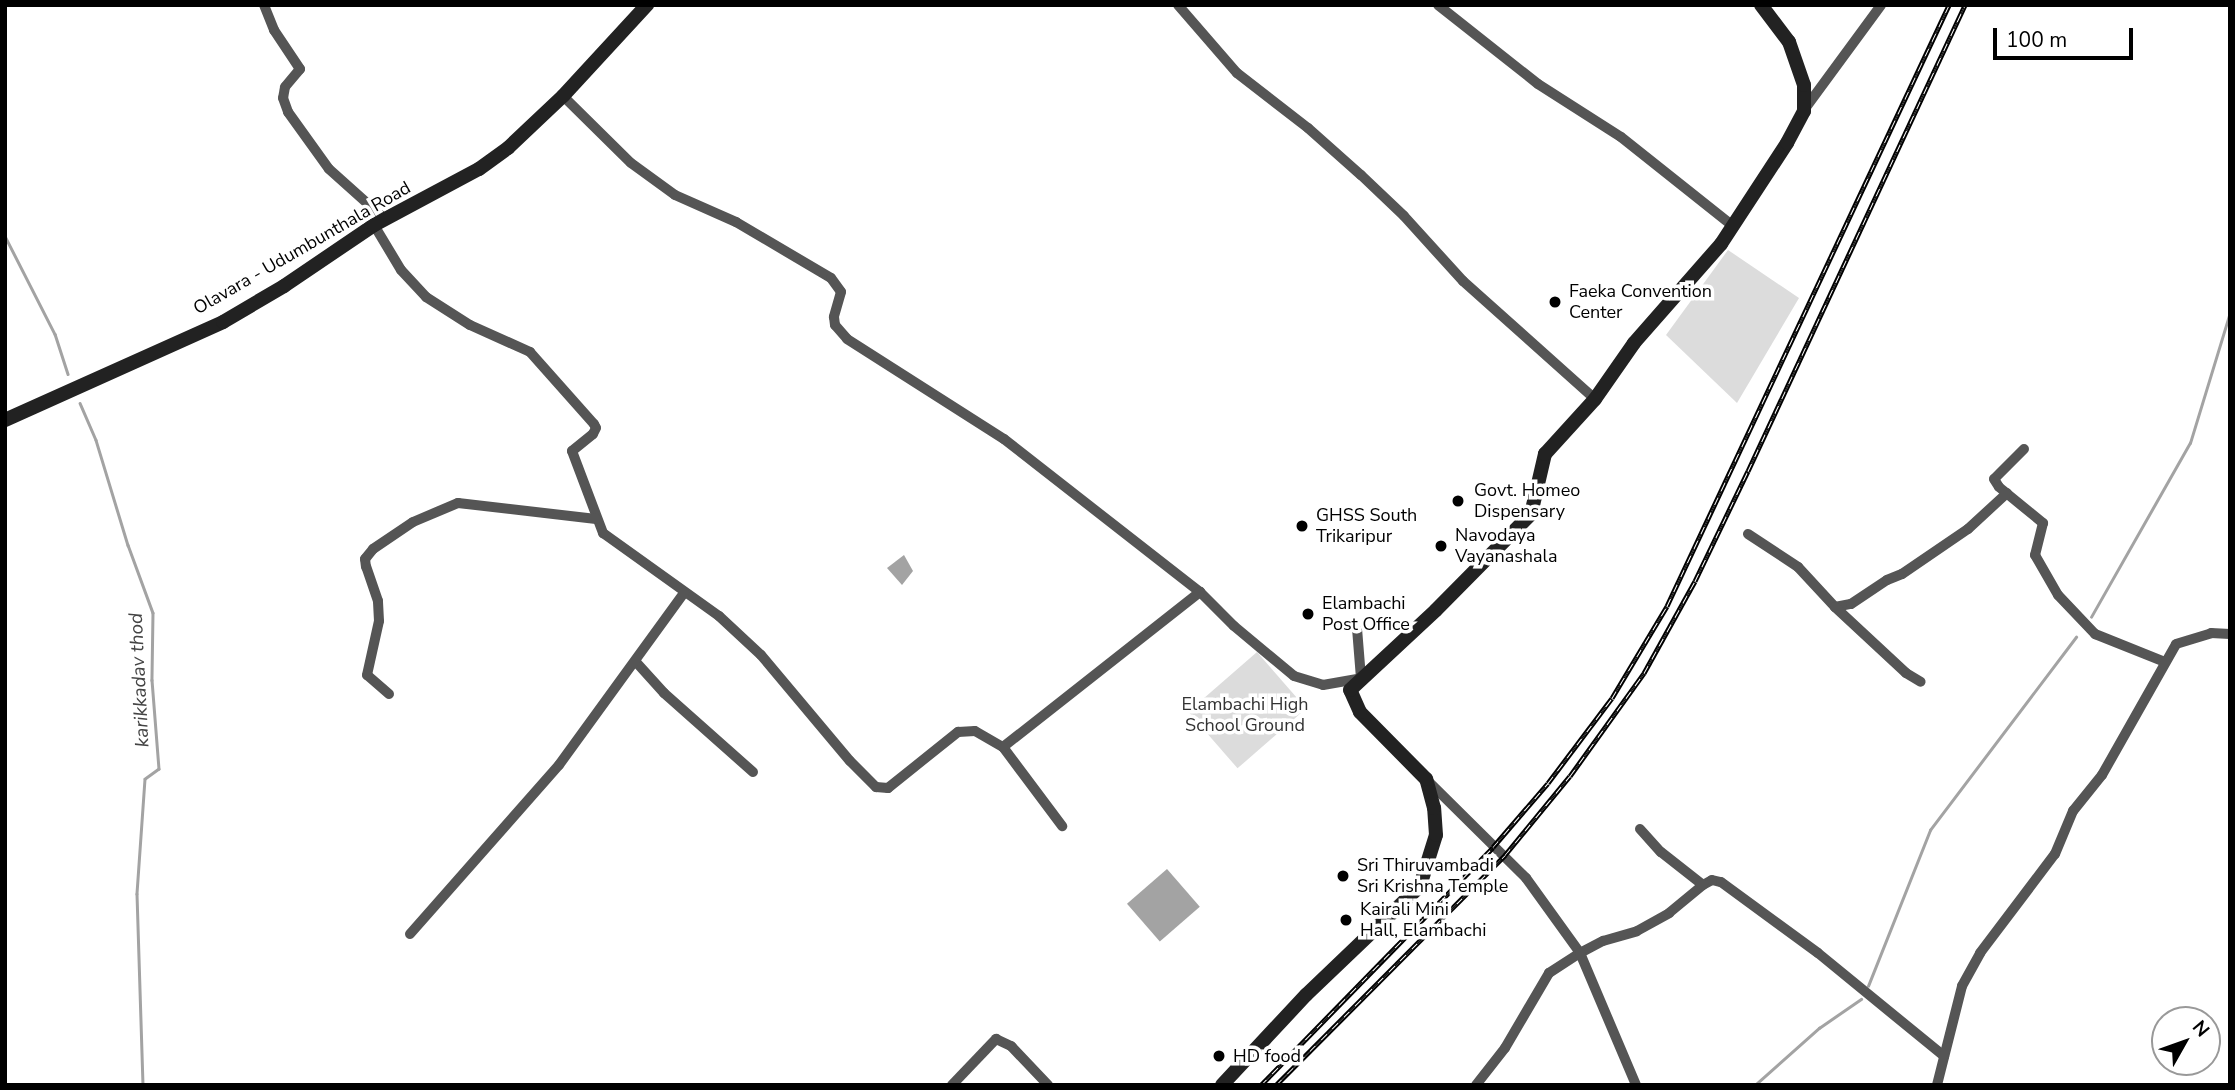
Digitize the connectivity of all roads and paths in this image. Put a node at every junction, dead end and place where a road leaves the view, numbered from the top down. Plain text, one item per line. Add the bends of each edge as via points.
1 (264, 5) edge
2 (648, 5) edge
3 (1178, 5) edge
4 (1438, 5) edge
5 (1761, 5) edge
6 (1881, 5) edge
7 (562, 96) junction
8 (1804, 111) junction
9 (380, 223) junction
10 (1733, 226) junction
11 (1595, 399) junction
12 (5, 420) edge
13 (2024, 449) dead end
14 (2007, 493) junction
15 (596, 519) junction
16 (1748, 534) dead end
17 (1200, 592) junction
18 (684, 593) junction
19 (1835, 607) junction
20 (1357, 628) dead end
21 (2230, 634) edge
22 (636, 662) junction
23 (2165, 662) junction
24 (1361, 678) junction
25 (1921, 682) dead end
26 (389, 694) dead end
27 (1003, 747) junction
28 (753, 772) dead end
29 (1426, 779) junction
30 (1062, 826) dead end
31 (1640, 829) dead end
32 (1703, 885) junction
33 (410, 934) dead end
34 (1580, 953) junction
35 (1944, 1056) junction
36 (952, 1085) edge
37 (1048, 1085) edge
38 (1222, 1085) edge
39 (1476, 1085) edge
40 (1636, 1085) edge
41 (1937, 1085) edge

1 - 9 street via 274,30 300,69 285,87 288,112 329,169
2 - 7 main road, Olavara - Udumbunthala Road
3 - 11 street via 1237,73 1361,175 1463,281
4 - 10 street via 1545,89 1621,137
5 - 8 main road via 1796,57 1804,85
6 - 8 street
7 - 9 main road, Olavara - Udumbunthala Road via 489,162
7 - 17 street via 631,163 675,195 736,222 831,278 841,292 835,325 847,340 1004,439
8 - 10 main road
9 - 12 main road, Olavara - Udumbunthala Road via 223,322
9 - 15 street via 401,270 426,297 470,325 530,352 594,424 593,434 572,451
10 - 11 main road via 1634,343
11 - 24 main road via 1545,454 1531,514
13 - 14 street via 1994,479
14 - 19 street via 1968,529 1902,574 1851,604
14 - 23 street via 2043,523 2035,555 2058,595 2095,634
15 - 18 street via 603,533
15 - 26 street via 458,503 413,522 373,549 365,559 379,621 367,675
16 - 19 street via 1798,567
17 - 24 street via 1294,676 1323,685
17 - 27 street
18 - 22 street
18 - 27 street via 719,616 761,655 876,787 888,788 958,732 975,731
19 - 25 street
20 - 24 street
21 - 23 street via 2211,633 2176,644
22 - 28 street via 664,694
22 - 33 street via 559,765
23 - 35 street via 2102,775 2073,811 2055,854 1980,953 1962,986
24 - 29 main road via 1350,690 1360,712
27 - 30 street
29 - 34 street via 1526,878
29 - 38 main road via 1436,835 1420,886 1306,995
31 - 32 street
32 - 34 street via 1669,913 1637,931
32 - 35 street via 1721,882 1818,953
34 - 39 street via 1549,973
34 - 40 street
35 - 41 street
36 - 37 street via 996,1039 1010,1046

